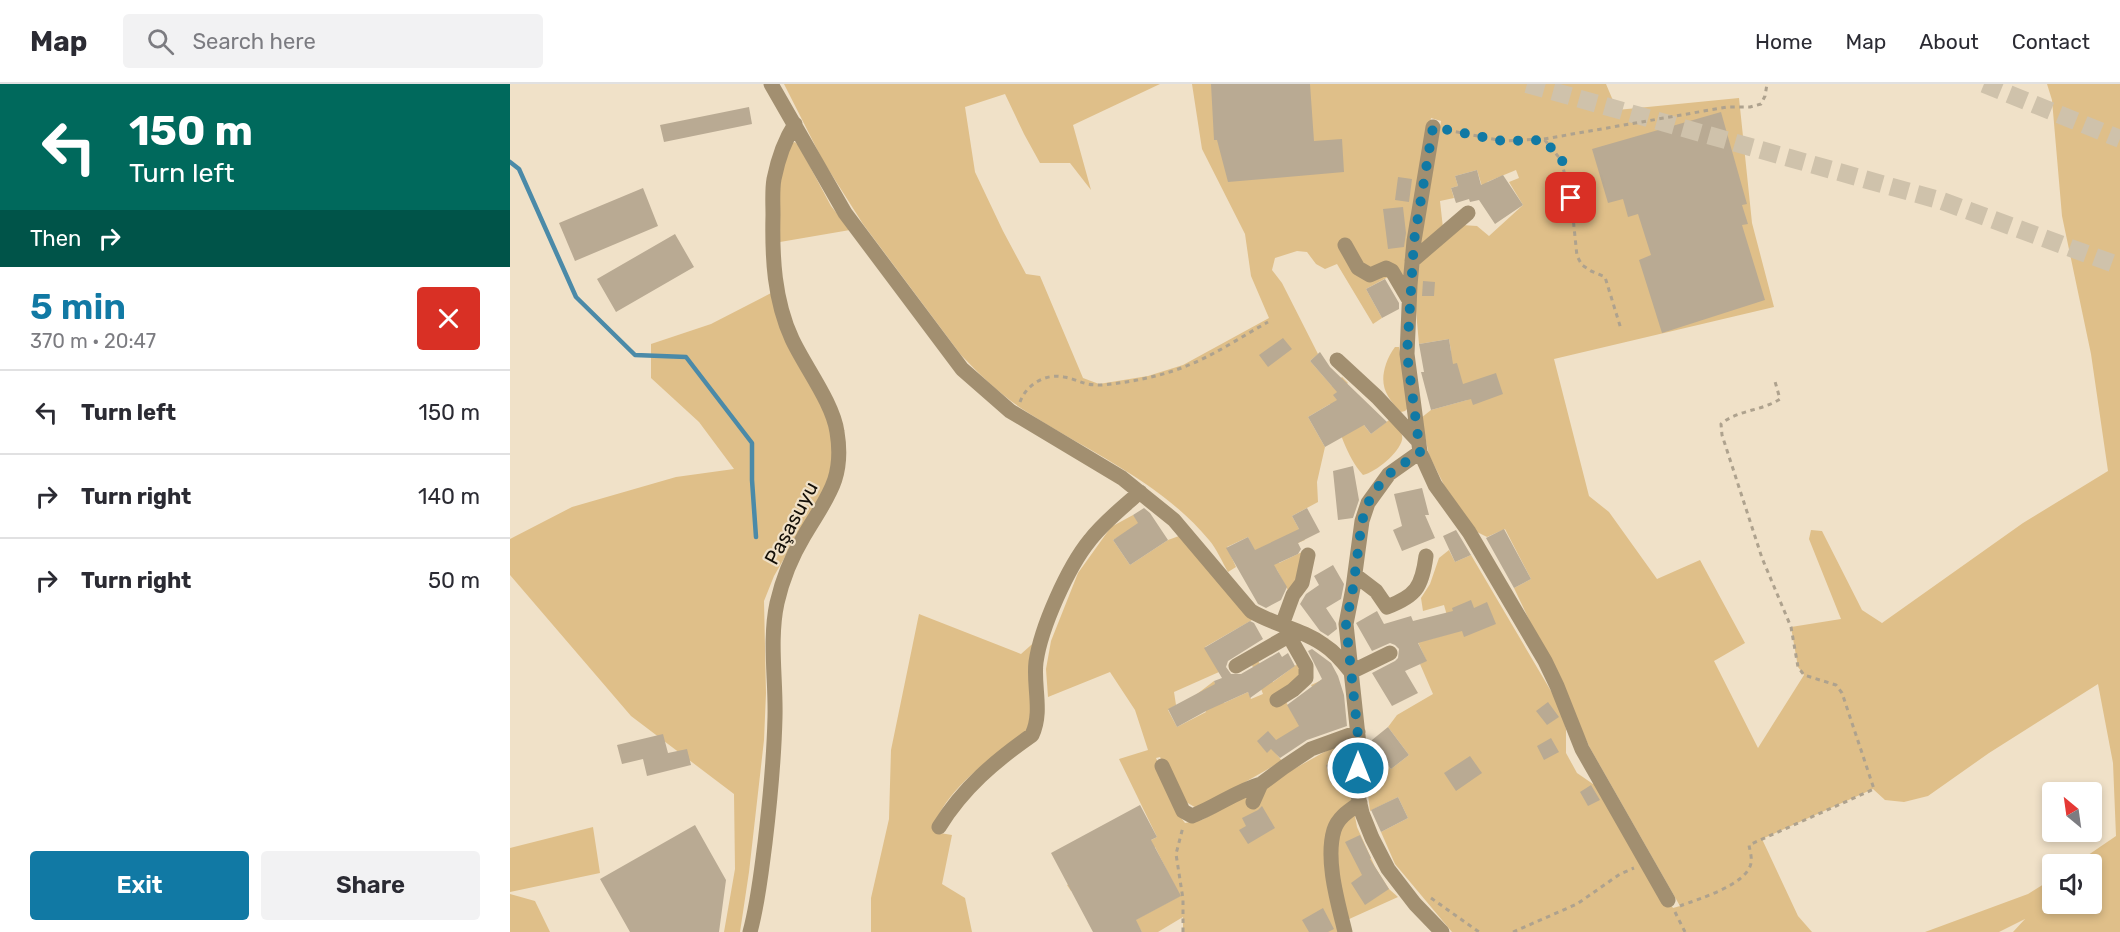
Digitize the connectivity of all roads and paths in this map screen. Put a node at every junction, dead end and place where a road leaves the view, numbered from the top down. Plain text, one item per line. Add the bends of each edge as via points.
1 (771, 84) edge
2 (1767, 84) edge
3 (795, 124) junction
4 (1433, 127) joint
5 (1544, 140) junction
6 (1468, 213) dead end
7 (1345, 245) dead end
8 (1412, 261) junction
9 (1409, 300) junction
10 (1268, 322) dead end
11 (1621, 329) dead end
12 (1337, 360) dead end
13 (1774, 378) dead end
14 (1017, 415) junction
15 (1419, 447) junction
16 (1140, 492) junction
17 (1308, 555) dead end
18 (1426, 556) dead end
19 (1355, 575) junction
20 (1289, 631) junction
21 (1390, 653) dead end
22 (1236, 666) dead end
23 (1350, 672) junction
24 (1277, 700) dead end
25 (1358, 732) junction
26 (1162, 766) dead end
27 (1261, 784) junction
28 (1253, 802) dead end
29 (1360, 803) junction
30 (1189, 814) junction
31 (939, 827) dead end
32 (1647, 863) junction
33 (1668, 900) dead end
34 (1415, 904) junction
35 (750, 932) edge
36 (1183, 932) edge
37 (1345, 932) edge
38 (1442, 932) edge
39 (1479, 932) edge
40 (1513, 932) edge
41 (1685, 932) edge

1 - 3 street
2 - 5 path via 1761,104 1750,107 1727,107
3 - 14 street via 844,213 962,369
3 - 35 street, Paşasuyu via 780,155 774,181 776,290 792,339 833,416 838,470 834,487 792,560 777,604 770,797 757,907
4 - 5 path via 1503,141
4 - 8 street
5 - 11 path via 1562,160 1571,198 1577,256 1582,265 1605,277
6 - 8 street
7 - 9 street via 1364,272 1370,275 1386,268 1392,271
8 - 9 street
9 - 15 street via 1407,354
10 - 14 path via 1185,366 1158,375 1092,386 1064,376 1038,380 1022,396
12 - 15 street via 1377,397
13 - 41 path via 1780,399 1727,418 1721,424 1722,435 1762,558 1789,621 1798,667 1804,675 1836,685 1842,693 1874,789 1749,845 1751,865 1738,881 1673,909
14 - 16 street
15 - 19 street via 1389,474 1368,503
15 - 32 street via 1435,485 1469,532 1545,661 1582,749
16 - 20 street via 1174,520 1251,611
16 - 31 street via 1089,540 1051,612 1036,662 1037,715 1032,735 988,767
17 - 20 street via 1302,583 1293,595
18 - 19 street via 1424,576 1416,590 1387,607 1376,591
19 - 23 street via 1346,624
20 - 22 street
20 - 23 street via 1324,644
20 - 24 street via 1306,666 1306,678
21 - 23 street
23 - 25 street
25 - 27 street via 1311,749
25 - 29 street
26 - 30 street via 1183,811
27 - 28 street
27 - 30 street via 1205,812
29 - 34 street via 1379,854
29 - 37 street via 1334,829 1335,891
30 - 36 path via 1176,854
32 - 33 street
32 - 40 path via 1620,874 1577,904
34 - 38 street
34 - 39 path via 1421,896 1431,897

